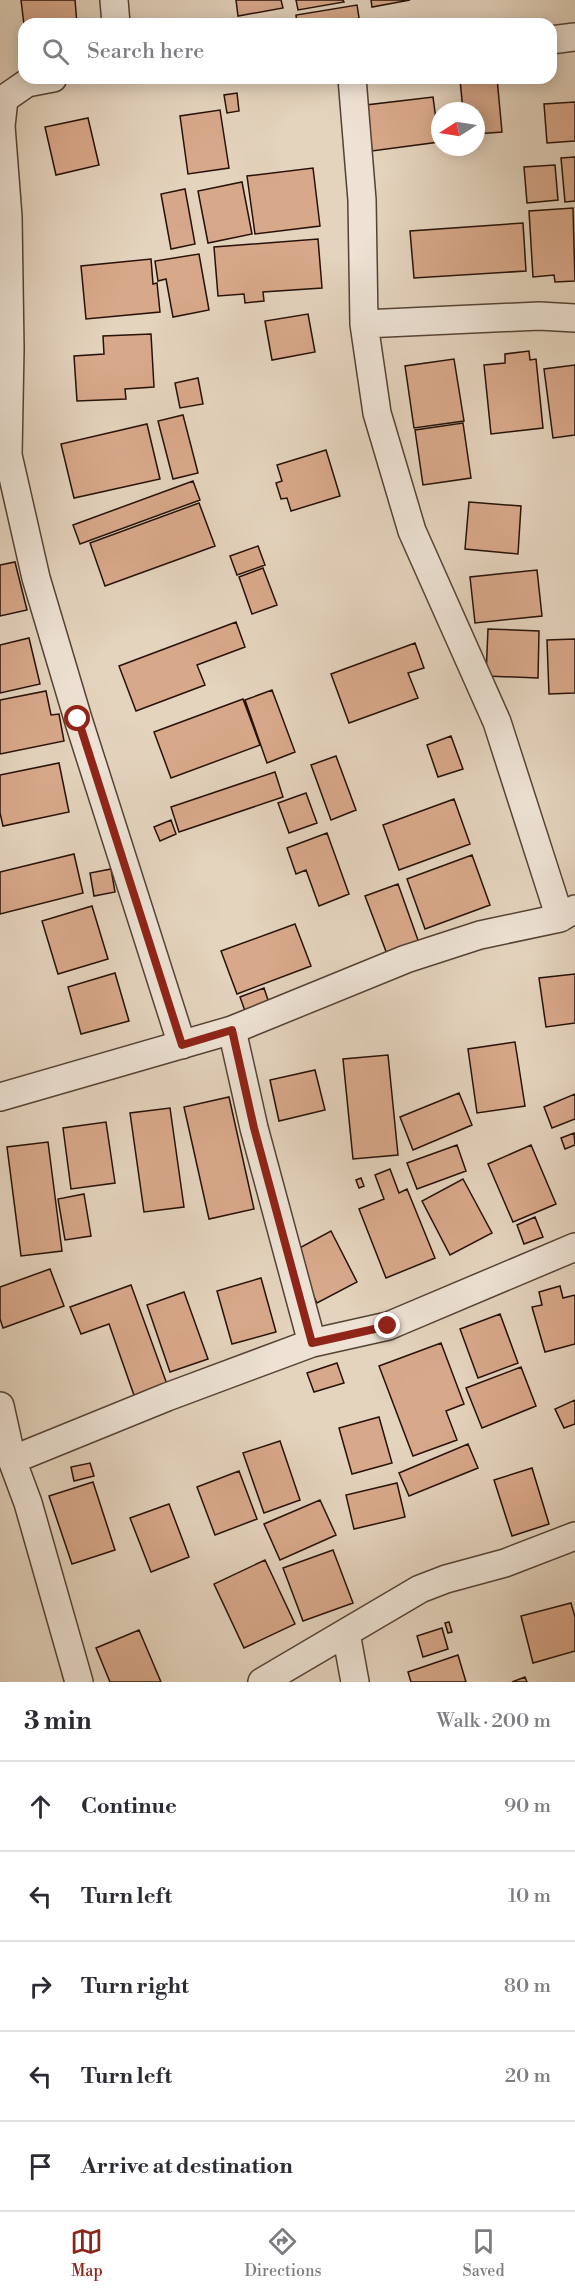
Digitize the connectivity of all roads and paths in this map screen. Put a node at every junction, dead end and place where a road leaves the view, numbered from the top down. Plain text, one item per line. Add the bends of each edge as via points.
1 (114, 0) edge
2 (116, 18) edge
3 (575, 38) edge
4 (557, 40) edge
5 (26, 84) edge
6 (352, 84) edge
7 (575, 318) edge
8 (364, 324) junction
9 (568, 913) edge
10 (232, 1030) junction
11 (182, 1045) junction
12 (0, 1097) edge
13 (575, 1247) edge
14 (312, 1343) junction
15 (0, 1406) edge
16 (12, 1460) junction
17 (575, 1536) edge
18 (346, 1633) junction
19 (79, 1682) edge
20 (262, 1682) edge
21 (355, 1682) edge

1 - 2 street
3 - 4 street
5 - 11 street via 4,99 1,126 8,217 8,455 36,578
6 - 8 street via 362,200
7 - 8 street via 539,316
8 - 9 street via 377,413 412,531 497,722
9 - 10 street via 406,959
10 - 11 street
10 - 14 street
11 - 12 street
13 - 14 street via 388,1326
14 - 16 street
15 - 16 street
16 - 19 street
17 - 18 street via 506,1563 420,1589
18 - 20 street
18 - 21 street

